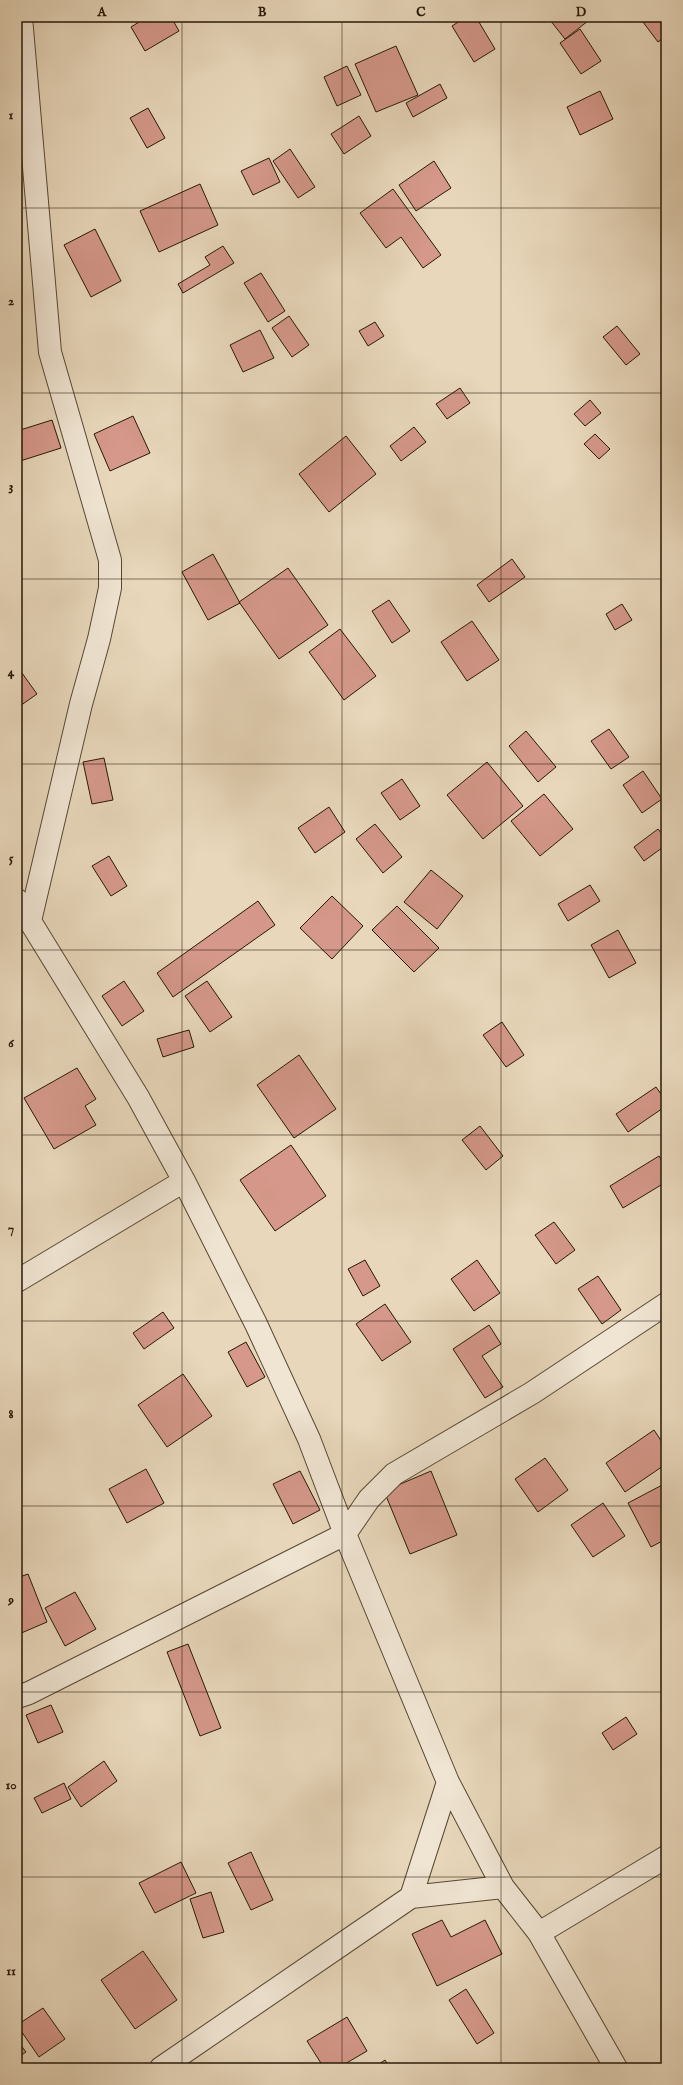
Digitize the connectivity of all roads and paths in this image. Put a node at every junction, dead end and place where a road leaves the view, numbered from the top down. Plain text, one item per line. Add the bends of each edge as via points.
1 (22, 17) edge
2 (17, 900) edge
3 (30, 921) junction
4 (184, 1181) junction
5 (17, 1281) edge
6 (666, 1304) edge
7 (345, 1534) junction
8 (17, 1697) edge
9 (448, 1782) junction
10 (666, 1857) edge
11 (503, 1887) junction
12 (411, 1898) junction
13 (539, 1933) junction
14 (161, 2068) edge
15 (616, 2068) edge

1 - 3 street via 50,352 110,560 110,588 99,639 81,704
2 - 3 street
3 - 4 street via 138,1097
4 - 5 street
4 - 7 street via 256,1324 309,1440
6 - 7 street via 532,1393 394,1474 368,1499
7 - 8 street via 29,1694
7 - 9 street
9 - 11 street
9 - 12 street
10 - 13 street
11 - 12 street
11 - 13 street
12 - 14 street
13 - 15 street

